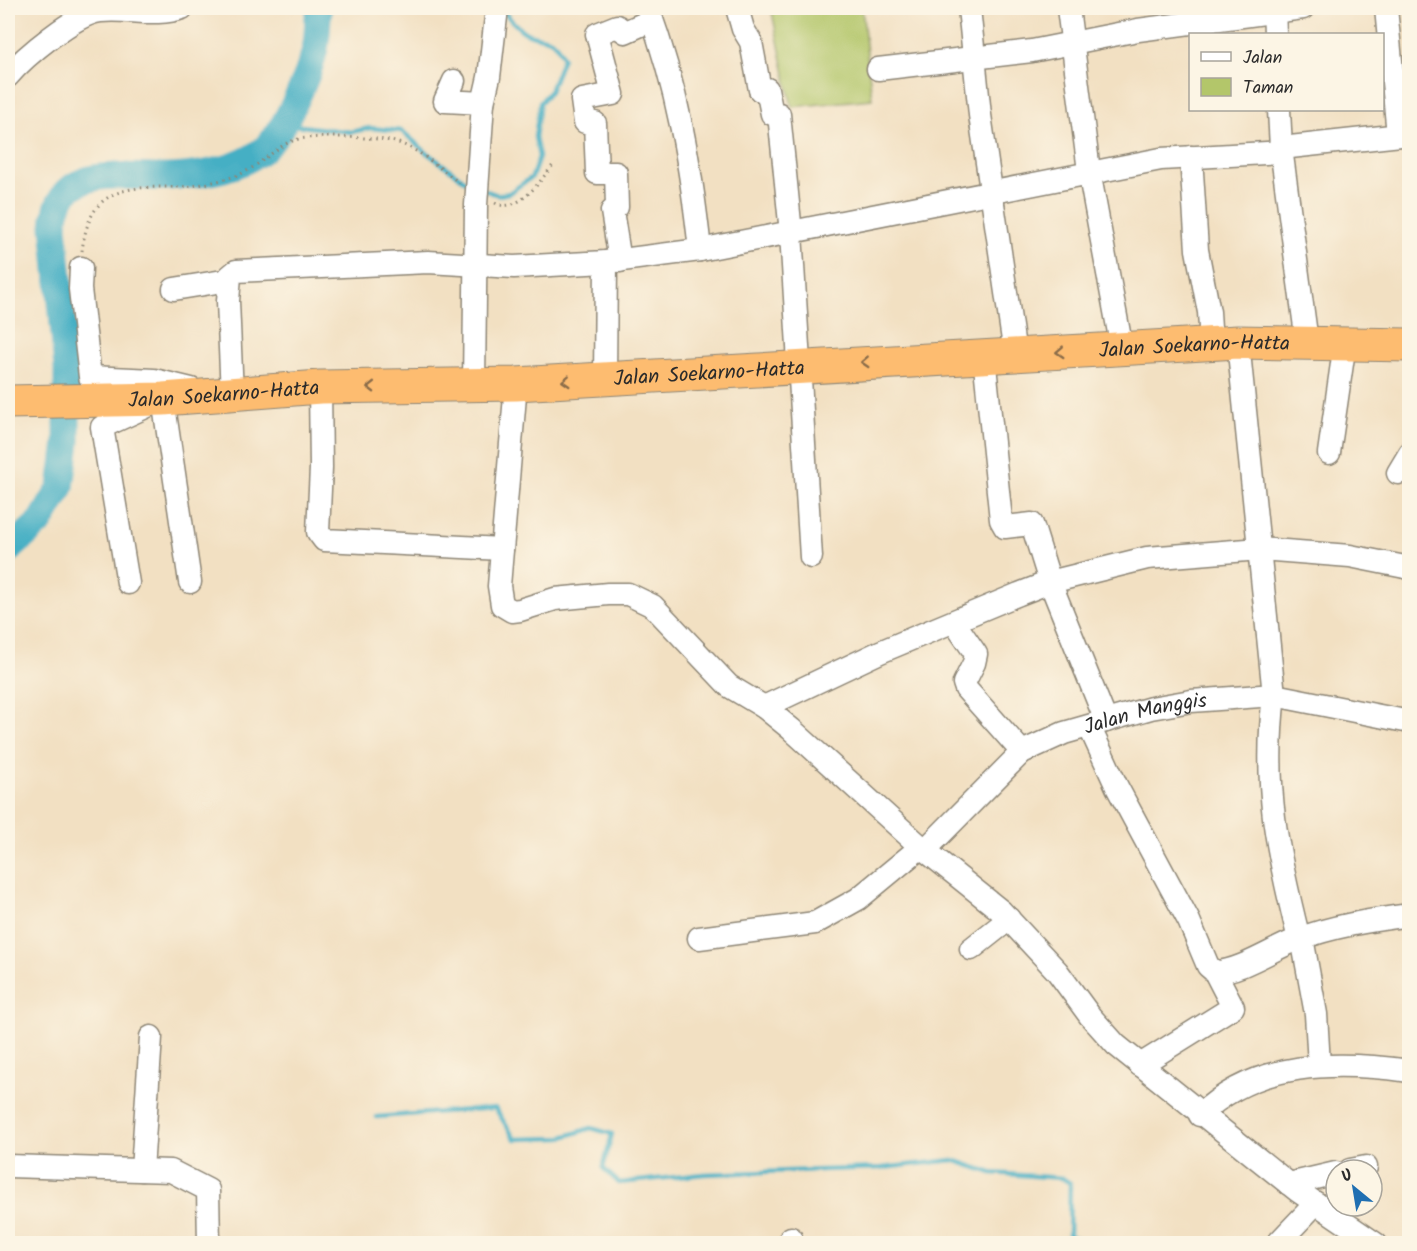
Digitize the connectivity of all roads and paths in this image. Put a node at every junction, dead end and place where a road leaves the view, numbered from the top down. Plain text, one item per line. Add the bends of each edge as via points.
1 (182, 8) edge
2 (497, 8) edge
3 (737, 8) edge
4 (969, 8) edge
5 (1068, 8) edge
6 (1303, 8) edge
7 (1386, 8) edge
8 (650, 14) edge
9 (1275, 18) edge
10 (1072, 44) junction
11 (975, 56) junction
12 (878, 69) dead end
13 (8, 76) edge
14 (441, 93) dead end
15 (483, 103) junction
16 (1279, 111) edge
17 (1404, 135) edge
18 (1282, 150) junction
19 (1191, 157) junction
20 (554, 164) dead end
21 (1089, 171) junction
22 (992, 193) junction
23 (478, 194) junction
24 (791, 233) junction
25 (700, 250) junction
26 (613, 262) junction
27 (474, 265) junction
28 (81, 268) joint
29 (229, 280) junction
30 (174, 289) dead end
31 (1225, 342) junction
32 (1307, 342) junction
33 (1345, 344) junction
34 (1410, 345) edge
35 (1122, 349) junction
36 (999, 355) junction
37 (798, 366) junction
38 (605, 379) junction
39 (516, 384) junction
40 (474, 385) junction
41 (320, 387) junction
42 (224, 395) junction
43 (163, 399) junction
44 (8, 402) edge
45 (1329, 453) dead end
46 (1410, 453) edge
47 (1398, 473) dead end
48 (502, 549) junction
49 (1260, 549) junction
50 (811, 557) dead end
51 (1410, 568) edge
52 (190, 582) dead end
53 (1050, 582) junction
54 (128, 583) dead end
55 (954, 622) junction
56 (1274, 695) junction
57 (764, 707) junction
58 (1410, 722) edge
59 (1098, 724) junction
60 (1022, 752) junction
61 (923, 849) junction
62 (1410, 915) edge
63 (1009, 919) junction
64 (699, 938) dead end
65 (1300, 939) junction
66 (971, 949) dead end
67 (1215, 972) junction
68 (151, 1037) dead end
69 (1140, 1065) junction
70 (1319, 1065) junction
71 (1410, 1071) edge
72 (1200, 1115) junction
73 (8, 1166) edge
74 (142, 1170) junction
75 (1324, 1176) edge
76 (1289, 1184) junction
77 (1316, 1203) junction
78 (209, 1244) edge
79 (1277, 1244) edge
80 (1376, 1244) edge

1 - 13 street via 169,13 97,11 35,47
2 - 15 street
3 - 24 street via 751,42 760,90 767,89 772,114 779,114
4 - 11 street
5 - 10 street
6 - 9 street
7 - 17 street
8 - 25 street via 683,127
8 - 26 street via 625,32 617,26 597,34 613,94 582,99 585,122 595,123 597,173 616,172
9 - 10 street via 1205,19
10 - 11 street
10 - 21 street
11 - 12 street
11 - 22 street
14 - 15 street
15 - 23 street
16 - 18 street
17 - 18 street
18 - 19 street
18 - 32 street
19 - 21 street
19 - 31 street via 1197,250 1209,312
20 - 23 path via 531,193 514,204 500,206
21 - 22 street
21 - 35 street
22 - 24 street
22 - 36 street
23 - 27 street
23 - 28 path via 418,152 393,141 295,140 261,164 232,177 190,186 131,190 109,197 89,222
24 - 25 street
24 - 37 street
25 - 26 street
26 - 27 street
26 - 38 street
27 - 29 street via 428,262 245,270 233,273
27 - 40 street
28 - 42 street via 90,376 154,380
29 - 30 street
29 - 42 street
31 - 32 highway, Jalan Soekarno-Hatta
31 - 35 highway, Jalan Soekarno-Hatta
31 - 49 street
32 - 33 highway, Jalan Soekarno-Hatta
33 - 34 highway, Jalan Soekarno-Hatta
33 - 45 street
35 -> 36 highway, Jalan Soekarno-Hatta
36 -> 37 highway, Jalan Soekarno-Hatta
36 - 53 street via 999,511 1005,526 1032,524
37 - 38 highway, Jalan Soekarno-Hatta
37 - 50 street
38 -> 39 highway, Jalan Soekarno-Hatta
39 - 40 highway, Jalan Soekarno-Hatta
39 - 48 street
40 -> 41 highway, Jalan Soekarno-Hatta
41 - 42 highway, Jalan Soekarno-Hatta
41 - 48 street via 318,532 324,540
42 - 43 highway, Jalan Soekarno-Hatta
43 - 44 highway, Jalan Soekarno-Hatta
43 - 52 street
43 - 54 street via 102,427
46 - 47 street
48 - 57 street via 499,597 506,608 520,610 583,595 628,594 652,606 729,686
49 - 51 street via 1350,556
49 - 53 street via 1147,558
49 - 56 street
53 - 55 street
53 - 59 street
55 - 57 street
55 - 60 street via 976,654 964,683 966,689
56 - 58 street, Jalan Manggis
56 - 59 street, Jalan Manggis via 1191,701 1150,708
56 - 65 street via 1268,740 1273,821
57 - 61 street via 818,751
59 - 60 street, Jalan Manggis via 1064,733
59 - 67 street via 1117,787 1189,921 1208,966
60 - 61 street, Jalan Manggis
61 - 63 street
61 - 64 street, Jalan Manggis via 858,898 815,923
62 - 65 street via 1354,924
63 - 66 street
63 - 69 street via 1057,971 1096,1023
65 - 67 street
65 - 70 street via 1316,1014
67 - 69 street via 1233,1007
68 - 74 street
69 - 72 street
70 - 71 street
70 - 72 street via 1276,1073 1239,1088 1214,1101
72 - 76 street
73 - 74 street
74 - 78 street via 171,1171 208,1190
75 - 76 street
76 - 77 street
77 - 79 street
77 - 80 street

